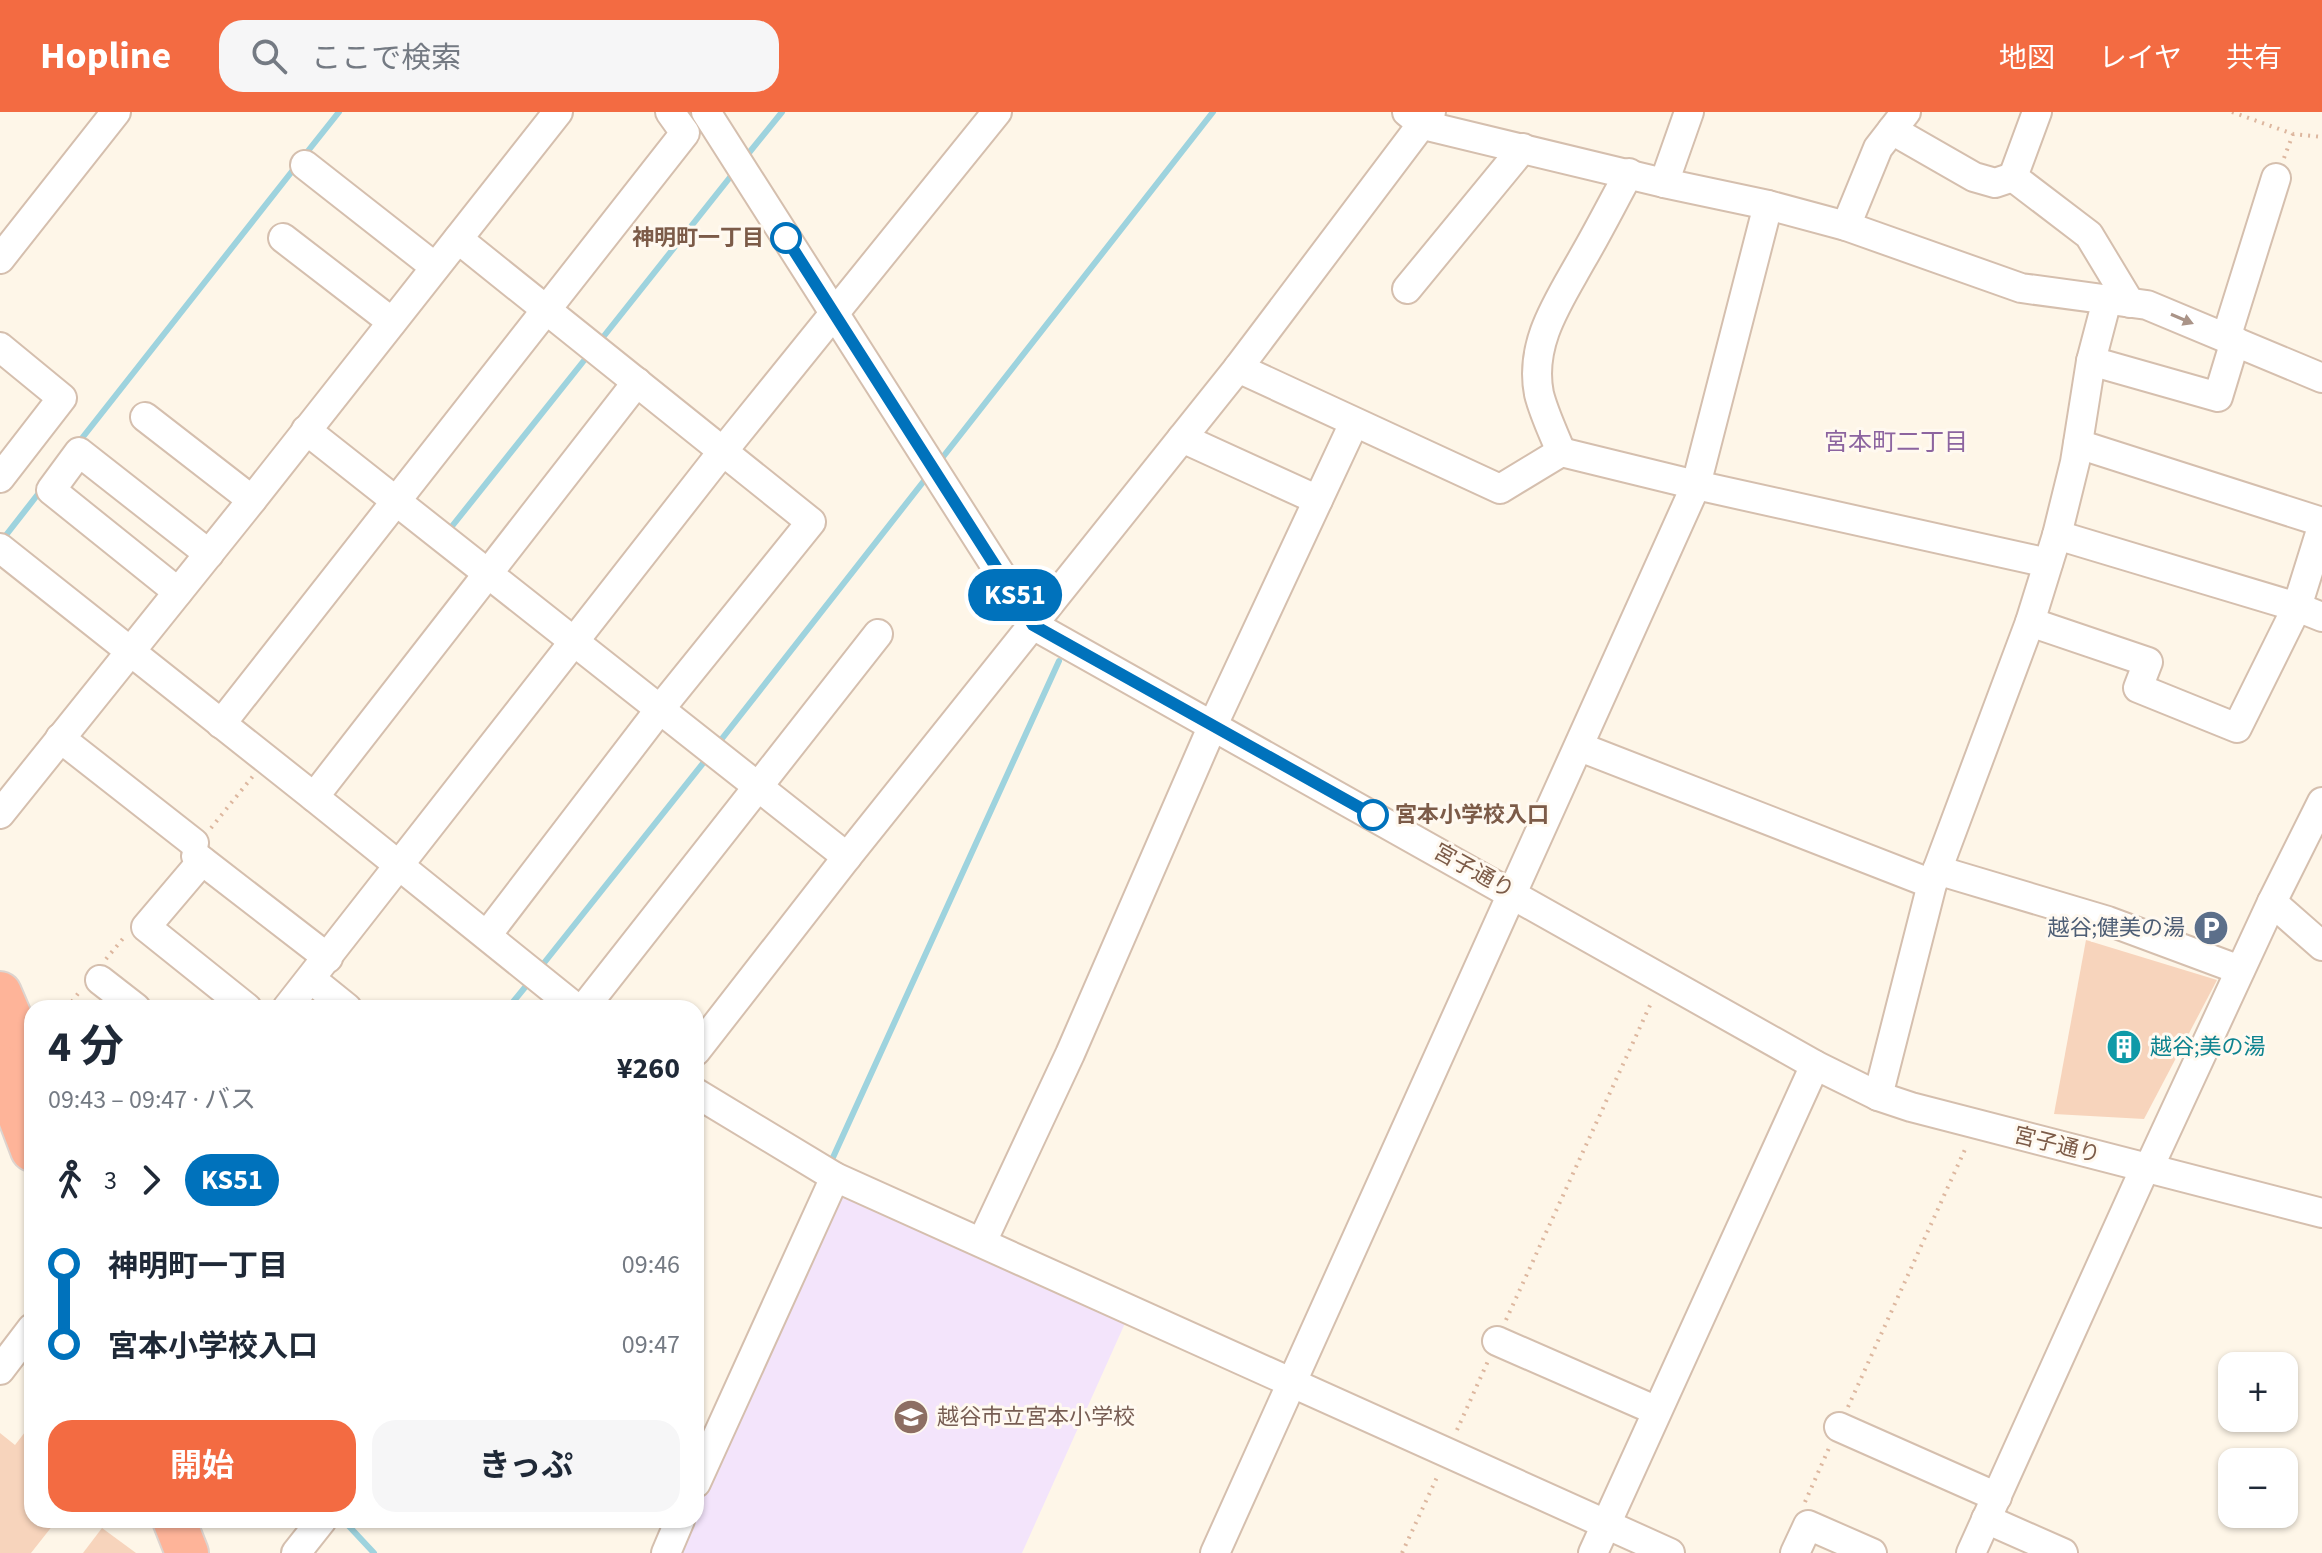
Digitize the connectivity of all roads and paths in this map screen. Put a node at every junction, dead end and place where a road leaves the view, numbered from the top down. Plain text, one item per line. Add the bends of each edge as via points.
1 (116, 112) edge
2 (558, 112) edge
3 (670, 112) edge
4 (706, 112) edge
5 (1689, 112) edge
6 (2037, 112) edge
7 (2232, 112) edge
8 (986, 116) edge
9 (1420, 116) edge
10 (1899, 121) edge
11 (2322, 137) edge
12 (1523, 148) junction
13 (305, 165) dead end
14 (1629, 173) junction
15 (2013, 177) junction
16 (2276, 178) dead end
17 (1664, 183) junction
18 (1768, 205) junction
19 (1846, 226) junction
20 (283, 238) dead end
21 (458, 239) junction
22 (0, 259) edge
23 (435, 267) junction
24 (1407, 289) dead end
25 (2118, 302) junction
26 (546, 309) junction
27 (834, 314) junction
28 (392, 322) junction
29 (2230, 340) junction
30 (0, 347) edge
31 (2091, 361) junction
32 (1238, 368) junction
33 (2322, 378) edge
34 (637, 382) junction
35 (145, 417) dead end
36 (1354, 423) junction
37 (306, 430) junction
38 (1182, 438) junction
39 (2078, 444) junction
40 (723, 451) junction
41 (1561, 452) junction
42 (5, 460) edge
43 (1696, 485) junction
44 (252, 500) junction
45 (1318, 500) junction
46 (396, 501) junction
47 (2322, 525) edge
48 (2057, 535) junction
49 (0, 548) edge
50 (209, 554) junction
51 (2048, 563) junction
52 (487, 573) junction
53 (178, 592) junction
54 (2309, 612) edge
55 (2030, 622) junction
56 (1033, 625) junction
57 (878, 634) dead end
58 (574, 641) junction
59 (131, 652) junction
60 (660, 709) junction
61 (221, 724) junction
62 (1213, 725) junction
63 (60, 738) junction
64 (1580, 747) junction
65 (757, 787) junction
66 (314, 797) junction
67 (2322, 802) edge
68 (0, 814) edge
69 (197, 853) junction
70 (847, 857) junction
71 (400, 867) junction
72 (1934, 877) junction
73 (1514, 893) junction
74 (2272, 902) junction
75 (487, 935) junction
76 (2322, 946) edge
77 (319, 968) junction
78 (2240, 970) junction
79 (100, 980) dead end
80 (1670, 982) junction
81 (0, 993) edge
82 (126, 1000) edge
83 (237, 1000) edge
84 (294, 1000) edge
85 (341, 1000) edge
86 (566, 1000) edge
87 (590, 1000) edge
88 (704, 1041) edge
89 (24, 1049) edge
90 (1815, 1065) junction
91 (0, 1066) edge
92 (1878, 1096) junction
93 (704, 1098) edge
94 (18, 1136) edge
95 (1971, 1136) dead end
96 (2145, 1168) junction
97 (835, 1177) junction
98 (2322, 1213) edge
99 (982, 1242) junction
100 (24, 1338) edge
101 (1497, 1341) junction
102 (0, 1370) edge
103 (1293, 1382) junction
104 (1657, 1411) junction
105 (1839, 1427) junction
106 (704, 1445) edge
107 (1448, 1453) junction
108 (1992, 1508) junction
109 (1801, 1511) dead end
110 (1605, 1524) junction
111 (177, 1528) edge
112 (203, 1528) edge
113 (316, 1528) edge
114 (677, 1528) edge
115 (187, 1553) edge
116 (212, 1553) edge
117 (296, 1553) edge
118 (666, 1553) edge
119 (1215, 1553) edge
120 (1402, 1553) edge
121 (1593, 1553) edge
122 (1670, 1553) edge
123 (1795, 1553) edge
124 (1872, 1553) edge
125 (1971, 1553) edge
126 (2063, 1553) edge

1 - 22 street
2 - 21 street
3 - 26 street via 685,133
4 - 27 street, 宮子通り
5 - 17 street
6 - 15 street
7 - 11 path via 2293,134
8 - 27 street
9 - 12 street
9 - 32 street
10 - 15 street via 1974,177 1995,183
10 - 19 street via 1878,148
12 - 14 street
12 - 24 street
13 - 23 street
14 - 17 street
14 - 41 street via 1546,326 1539,394
15 - 25 street via 2089,235
16 - 29 street
17 - 18 street
18 - 19 street
18 - 43 street
19 - 25 street via 2021,288
20 - 28 street
21 - 23 street
21 - 26 street
23 - 28 street
25 -> 29 street via 2147,305
25 - 31 street
26 - 34 street
26 - 46 street
27 - 40 street
27 - 56 street, 宮子通り
28 - 37 street
29 - 31 street via 2218,397
29 - 33 street
30 - 42 street via 62,398
31 - 39 street
32 - 36 street
32 - 38 street
34 - 40 street
34 - 52 street
35 - 44 street
36 - 41 street via 1500,489
36 - 45 street
37 - 44 street
37 - 46 street
38 - 45 street
38 - 56 street
39 - 47 street
39 - 48 street
40 - 58 street
40 - 60 street via 811,522
41 - 43 street
43 - 51 street
43 - 64 street
44 - 50 street
45 - 62 street
46 - 52 street
46 - 61 street
47 - 54 street
48 - 51 street
48 - 54 street
49 - 59 street
50 - 53 street
50 - 53 street via 79,452 51,490
51 - 55 street
52 - 58 street
52 - 66 street
53 - 59 street
54 - 55 street via 2237,728 2138,688 2148,662
55 - 72 street
56 - 62 street, 宮子通り
56 - 70 street
57 - 65 street
58 - 60 street
58 - 71 street
59 - 61 street
59 - 63 street
60 - 65 street
60 - 75 street
61 - 66 street
62 - 73 street, 宮子通り
62 - 99 street
63 - 68 street
63 - 69 street
64 - 72 street
64 - 73 street
65 - 70 street
65 - 87 street
66 - 71 street
67 - 74 street
69 - 77 street
69 - 83 street via 146,927
70 - 88 street
71 - 75 street
71 - 77 street
72 - 78 street via 2108,921
72 - 92 street
73 - 80 street, 宮子通り
73 - 103 street
74 - 76 street
74 - 78 street
75 - 86 street
77 - 84 street
77 - 85 street
78 - 96 street
79 - 82 street
80 - 90 street, 宮子通り
80 - 101 path via 1655,995
81 - 89 highway
90 - 92 street, 宮子通り
90 - 104 street
91 - 94 highway
92 - 96 street, 宮子通り
93 - 97 street
95 - 105 path
96 - 98 street, 宮子通り
96 - 108 street
97 - 99 street
97 - 106 street
99 - 103 street
100 - 102 street
101 - 104 street
101 - 107 path
103 - 107 street
103 - 119 street
104 - 110 street
105 - 108 street
105 - 109 path
107 - 110 street
107 - 120 path
108 - 125 street
108 - 126 street
110 - 121 street
110 - 122 street
111 - 115 highway
112 - 116 highway
113 - 117 street
114 - 118 street
123 - 124 street via 1808,1525

